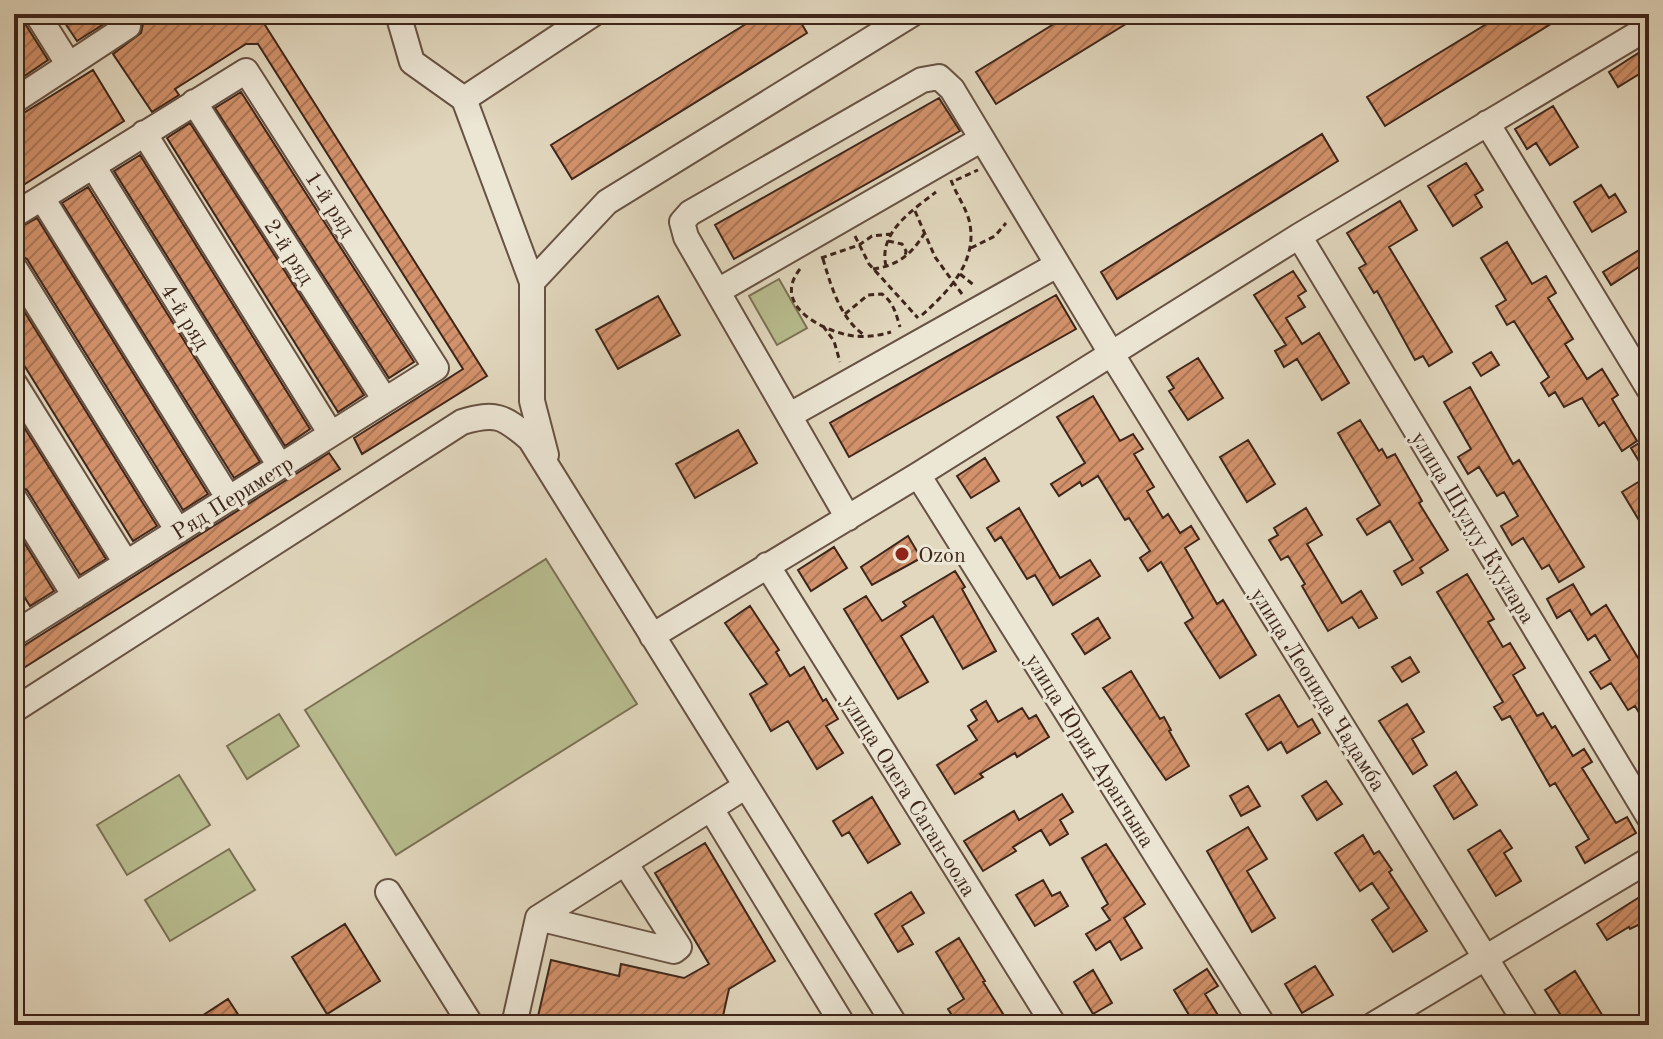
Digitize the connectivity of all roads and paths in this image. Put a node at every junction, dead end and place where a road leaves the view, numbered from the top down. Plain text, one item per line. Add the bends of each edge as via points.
1 (37, 14) edge
2 (398, 14) edge
3 (593, 14) edge
4 (912, 14) edge
5 (124, 20) edge
6 (1649, 27) edge
7 (69, 65) junction
8 (464, 99) junction
9 (14, 101) edge
10 (194, 102) junction
11 (1487, 123) junction
12 (144, 133) junction
13 (982, 139) junction
14 (955, 154) junction
15 (93, 166) junction
16 (974, 172) dead end
17 (984, 178) dead end
18 (952, 181) junction
19 (907, 182) junction
20 (42, 198) junction
21 (914, 210) junction
22 (853, 213) junction
23 (14, 215) edge
24 (1008, 221) dead end
25 (891, 234) junction
26 (924, 234) junction
27 (1299, 236) junction
28 (887, 242) junction
29 (859, 245) junction
30 (971, 248) junction
31 (905, 257) junction
32 (823, 258) junction
33 (811, 262) dead end
34 (1057, 265) junction
35 (886, 266) junction
36 (14, 267) edge
37 (802, 267) dead end
38 (873, 269) junction
39 (532, 282) junction
40 (951, 282) junction
41 (718, 291) junction
42 (982, 308) junction
43 (845, 314) junction
44 (823, 325) junction
45 (926, 326) junction
46 (900, 328) junction
47 (870, 337) junction
48 (1111, 353) junction
49 (427, 355) joint
50 (889, 360) junction
51 (14, 383) edge
52 (836, 389) junction
53 (1649, 389) edge
54 (385, 400) junction
55 (790, 415) junction
56 (331, 434) junction
57 (280, 466) junction
58 (551, 473) junction
59 (918, 475) junction
60 (14, 498) edge
61 (229, 499) junction
62 (848, 518) junction
63 (178, 531) junction
64 (126, 563) junction
65 (767, 565) junction
66 (75, 596) junction
67 (17, 624) edge
68 (652, 636) junction
69 (14, 710) edge
70 (746, 786) junction
71 (711, 809) junction
72 (1649, 817) edge
73 (1649, 860) edge
74 (625, 863) junction
75 (388, 892) dead end
76 (538, 918) junction
77 (1486, 956) junction
78 (471, 1025) edge
79 (514, 1025) edge
80 (843, 1025) edge
81 (895, 1025) edge
82 (1054, 1025) edge
83 (1263, 1025) edge
84 (1373, 1025) edge
85 (1527, 1025) edge

1 - 7 street
2 - 8 street via 412,62
3 - 8 street
4 - 39 street via 607,202
5 - 7 street
6 - 11 street
7 - 9 street
8 - 39 street
10 - 12 street
10 - 49 street, 1-й ряд via 246,71
10 - 54 street, 2-й ряд
11 - 27 street
11 - 53 street
12 - 15 street
12 - 56 street
13 - 14 street
13 - 34 street, улица Леонида Чадамба
13 - 41 street, улица Леонида Чадамба via 952,89 939,77 930,77 690,213 683,229
14 - 18 path
14 - 19 street
15 - 20 street
15 - 57 street, 4-й ряд
16 - 17 path
18 - 21 path
18 - 30 path via 969,219
19 - 21 path
19 - 22 street
20 - 23 street
20 - 61 street
21 - 25 path
21 - 26 path
22 - 29 path
22 - 41 street
24 - 30 path via 995,236
25 - 28 path
25 - 29 path via 872,236
26 - 31 path
26 - 40 path
27 - 48 street
27 - 72 street, улица Шулуу Куулара
28 - 31 path via 902,244
28 - 35 path
29 - 32 path
29 - 38 path
30 - 40 path
31 - 35 path
32 - 33 path
32 - 43 path
34 - 42 street
34 - 48 street, улица Леонида Чадамба
35 - 38 path
36 - 63 street
37 - 44 path via 793,280 794,302 802,314
38 - 45 path
39 - 58 street via 532,401
40 - 42 path
40 - 45 path
41 - 55 street
42 - 45 street
43 - 46 path via 868,295 882,294 895,310
43 - 47 path
44 - 47 path
44 - 52 path via 839,355
45 - 46 path
45 - 50 street
46 - 47 path
47 - 50 path
48 - 59 street
48 - 77 street, улица Леонида Чадамба
49 - 54 street, Ряд Периметр via 436,368
50 - 52 street
51 - 64 street
52 - 55 street
54 - 56 street, Ряд Периметр
55 - 62 street
56 - 57 street, Ряд Периметр
57 - 61 street, Ряд Периметр
58 - 68 street
58 - 69 street via 530,439 506,419 485,415 462,422
59 - 62 street
59 - 83 street, улица Юрия Аранчына
60 - 66 street
61 - 63 street, Ряд Периметр
62 - 65 street
63 - 64 street, Ряд Периметр
64 - 66 street, Ряд Периметр
65 - 68 street
65 - 82 street, улица Олега Саган-оола
66 - 67 street, Ряд Периметр
68 - 70 street
70 - 71 street
70 - 81 street
71 - 74 street
71 - 80 street
73 - 77 street
74 - 76 street
74 - 76 street via 679,947 674,951
75 - 78 street
76 - 79 street
77 - 84 street
77 - 85 street, улица Леонида Чадамба

